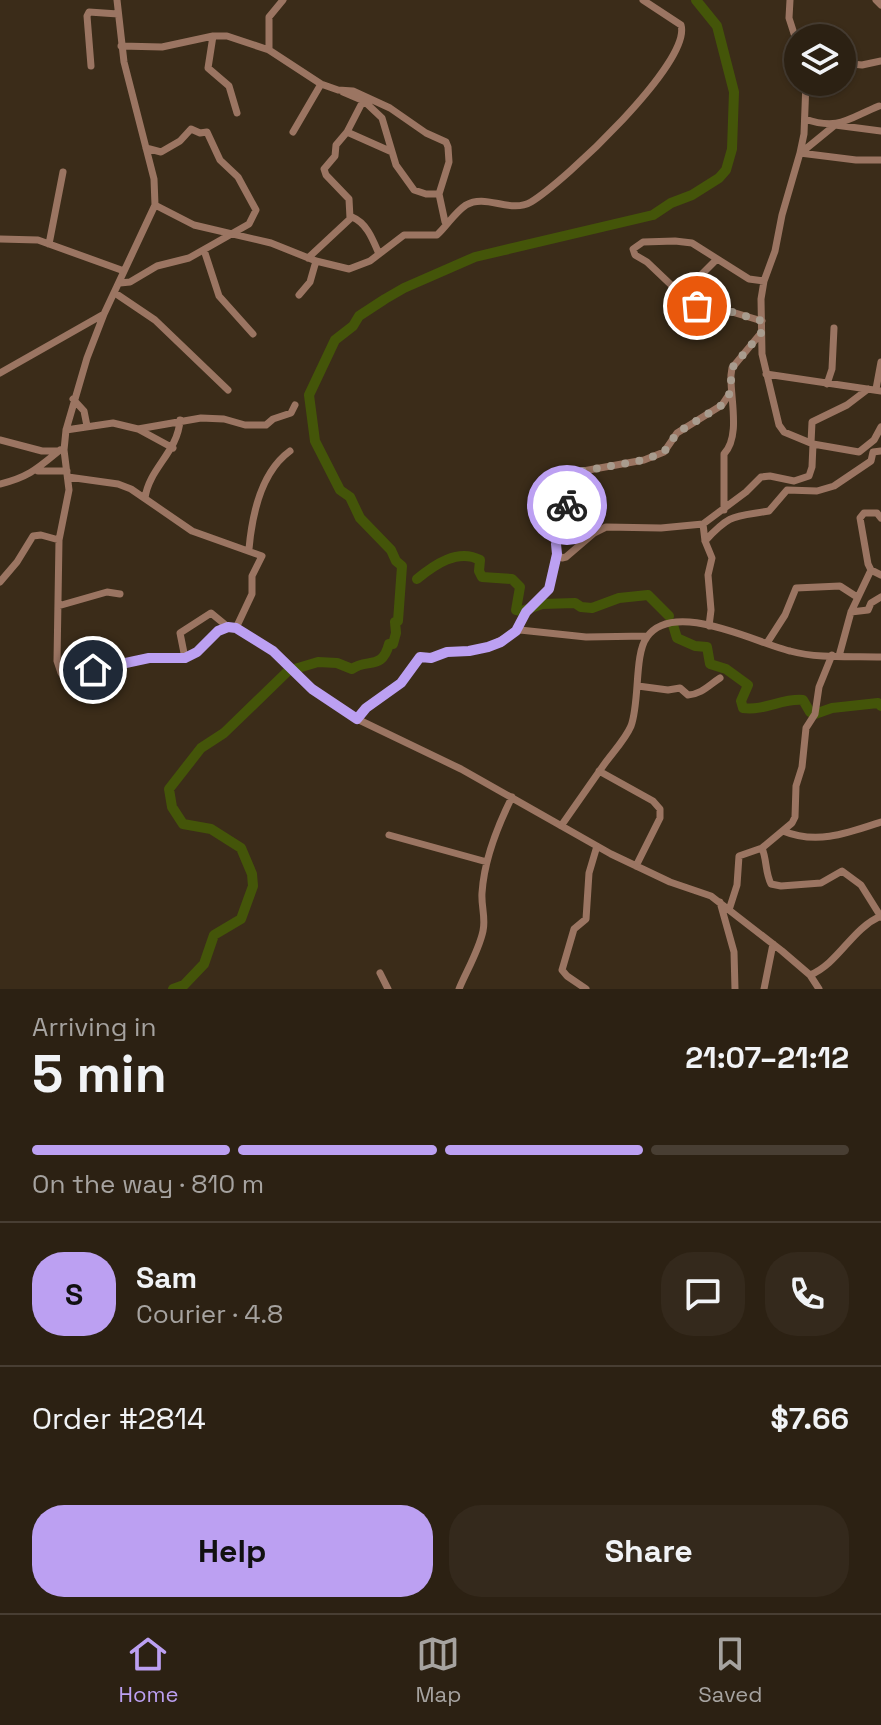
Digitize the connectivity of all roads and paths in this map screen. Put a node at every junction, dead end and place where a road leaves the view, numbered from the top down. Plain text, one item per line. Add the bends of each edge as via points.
1 (117, 0) edge
2 (283, 0) edge
3 (643, 0) edge
4 (790, 0) edge
5 (876, 0) edge
6 (276, 3) edge
7 (881, 5) edge
8 (118, 14) junction
9 (791, 24) edge
10 (213, 36) junction
11 (121, 46) junction
12 (269, 50) junction
13 (881, 61) edge
14 (856, 64) edge
15 (91, 66) dead end
16 (321, 84) junction
17 (806, 96) edge
18 (364, 99) junction
19 (879, 106) edge
20 (237, 113) dead end
21 (805, 119) junction
22 (835, 125) junction
23 (881, 131) edge
24 (293, 132) dead end
25 (347, 132) junction
26 (146, 148) junction
27 (392, 152) junction
28 (800, 153) junction
29 (881, 160) edge
30 (63, 172) dead end
31 (439, 194) junction
32 (155, 205) junction
33 (350, 218) junction
34 (445, 222) junction
35 (230, 233) junction
36 (0, 239) edge
37 (49, 244) junction
38 (204, 250) junction
39 (379, 254) junction
40 (312, 259) junction
41 (717, 259) junction
42 (124, 271) junction
43 (764, 281) junction
44 (120, 283) junction
45 (115, 293) junction
46 (682, 294) junction
47 (299, 295) dead end
48 (104, 314) junction
49 (762, 321) junction
50 (834, 328) dead end
51 (761, 333) junction
52 (253, 334) dead end
53 (881, 362) edge
54 (0, 373) edge
55 (766, 374) junction
56 (827, 384) junction
57 (228, 390) dead end
58 (875, 390) edge
59 (730, 393) junction
60 (73, 399) junction
61 (295, 405) dead end
62 (180, 420) junction
63 (87, 426) junction
64 (881, 427) edge
65 (138, 429) junction
66 (66, 430) junction
67 (0, 440) edge
68 (812, 444) junction
69 (173, 448) junction
70 (62, 450) junction
71 (290, 451) dead end
72 (881, 451) edge
73 (36, 472) junction
74 (68, 474) junction
75 (0, 484) edge
76 (145, 498) junction
77 (724, 509) junction
78 (881, 518) edge
79 (726, 520) junction
80 (703, 524) junction
81 (59, 540) junction
82 (705, 541) junction
83 (249, 549) junction
84 (557, 554) junction
85 (871, 570) junction
86 (881, 574) edge
87 (0, 582) edge
88 (120, 594) dead end
89 (857, 597) junction
90 (881, 597) edge
91 (58, 606) junction
92 (851, 612) junction
93 (709, 626) junction
94 (232, 628) junction
95 (516, 631) junction
96 (647, 636) junction
97 (767, 643) junction
98 (835, 656) junction
99 (881, 657) edge
100 (185, 658) junction
101 (720, 678) dead end
102 (638, 686) junction
103 (357, 719) junction
104 (599, 771) junction
105 (512, 797) junction
106 (881, 822) edge
107 (561, 826) junction
108 (783, 831) junction
109 (389, 835) dead end
110 (597, 846) junction
111 (762, 848) junction
112 (487, 862) junction
113 (636, 866) junction
114 (720, 902) junction
115 (729, 910) junction
116 (881, 917) edge
117 (773, 944) junction
118 (380, 973) dead end
119 (810, 975) junction
120 (388, 989) edge
121 (459, 989) edge
122 (586, 989) edge
123 (735, 989) edge
124 (764, 989) edge
125 (819, 989) edge

1 - 8 street
2 - 6 street
3 - 34 street via 681,25 682,41 629,112 533,201 514,207 477,202
4 - 9 street
5 - 7 street
6 - 12 street via 268,22
8 - 11 street
8 - 15 street via 89,12
10 - 11 street via 162,47
10 - 12 street
10 - 20 street via 207,65 229,86
11 - 26 street
12 - 16 street
13 - 14 street
16 - 18 street
16 - 24 street
17 - 21 street
18 - 25 street
18 - 27 street via 382,118
18 - 31 street via 390,108 446,142 449,162
19 - 22 street
21 - 22 street
21 - 28 street
22 - 23 street
22 - 28 street
25 - 27 street
25 - 33 street via 324,169 349,199
26 - 32 street
26 - 35 street via 163,152 191,129 208,133 220,160 256,206 249,224
27 - 31 street via 416,192
28 - 29 street
28 - 43 street
30 - 37 street
31 - 34 street
32 - 35 street via 184,222
32 - 42 street
33 - 39 street via 369,232
33 - 40 street
34 - 39 street via 437,235 404,235
35 - 38 street
35 - 40 street
36 - 37 street
37 - 42 street
38 - 44 street
38 - 52 street via 219,296
39 - 40 street via 349,269
40 - 47 street via 310,282
41 - 43 street via 749,279
41 - 46 street
41 - 46 street via 685,241 634,247 635,255
42 - 44 street
43 - 49 street
44 - 45 street
45 - 48 street
45 - 57 street via 155,320
46 - 49 street via 700,307
48 - 54 street
48 - 60 street
49 - 51 street
50 - 56 street
51 - 55 street
51 - 59 street via 732,368
53 - 58 street
55 - 56 street
55 - 68 street via 779,425
56 - 58 street
58 - 68 street via 812,422
59 - 77 street via 733,427 724,454
59 - 84 street via 655,457 572,473
60 - 63 street via 84,411
60 - 66 street
61 - 62 street via 291,413 266,425 219,418
62 - 65 street
62 - 69 street
63 - 65 street via 113,423
63 - 66 street
64 - 68 street via 859,452
65 - 69 street
66 - 70 street
67 - 70 street via 42,451
68 - 77 street via 809,476 794,481 761,477
69 - 76 street
70 - 73 street
70 - 74 street
71 - 83 street via 279,459 259,497
72 - 79 street via 834,486 787,490 769,511
73 - 74 street
73 - 75 street
74 - 76 street via 118,484
74 - 81 street
76 - 83 street via 192,531
77 - 79 street
77 - 80 street
78 - 85 street via 871,512 861,515
79 - 82 street
80 - 82 street
80 - 84 street via 610,525 566,557
81 - 87 street via 33,536
81 - 91 street
82 - 93 street via 712,558
83 - 94 street via 262,556 252,576 252,594
84 - 95 street via 549,589
85 - 86 street
85 - 89 street
88 - 91 street via 107,592
89 - 92 street
89 - 97 street via 840,586 796,588
90 - 92 street via 868,610
91 - 100 street via 57,661 64,677 149,658
92 - 98 street
93 - 96 street via 669,621
93 - 97 street
94 - 100 street via 218,631
94 - 100 street via 211,613 180,633
94 - 103 street via 273,651 312,689
95 - 96 street
95 - 103 street via 488,647 420,657 401,683
96 - 102 street
97 - 98 street
98 - 99 street
98 - 108 street via 806,728 795,817
101 - 102 street via 706,690 688,695 680,688
102 - 104 street via 629,731
103 - 105 street
104 - 107 street
104 - 113 street via 660,809
105 - 107 street
105 - 112 street
106 - 108 street via 830,837 797,837
107 - 110 street
108 - 111 street
109 - 112 street
110 - 113 street
110 - 122 street via 586,919 574,929 562,970
111 - 115 street via 739,856
111 - 116 street via 771,884 821,883 842,871 861,885
112 - 121 street via 482,935
113 - 114 street
114 - 115 street
114 - 123 street via 734,952
115 - 117 street
116 - 119 street via 859,929 823,969
117 - 119 street
117 - 124 street
118 - 120 street
119 - 125 street

